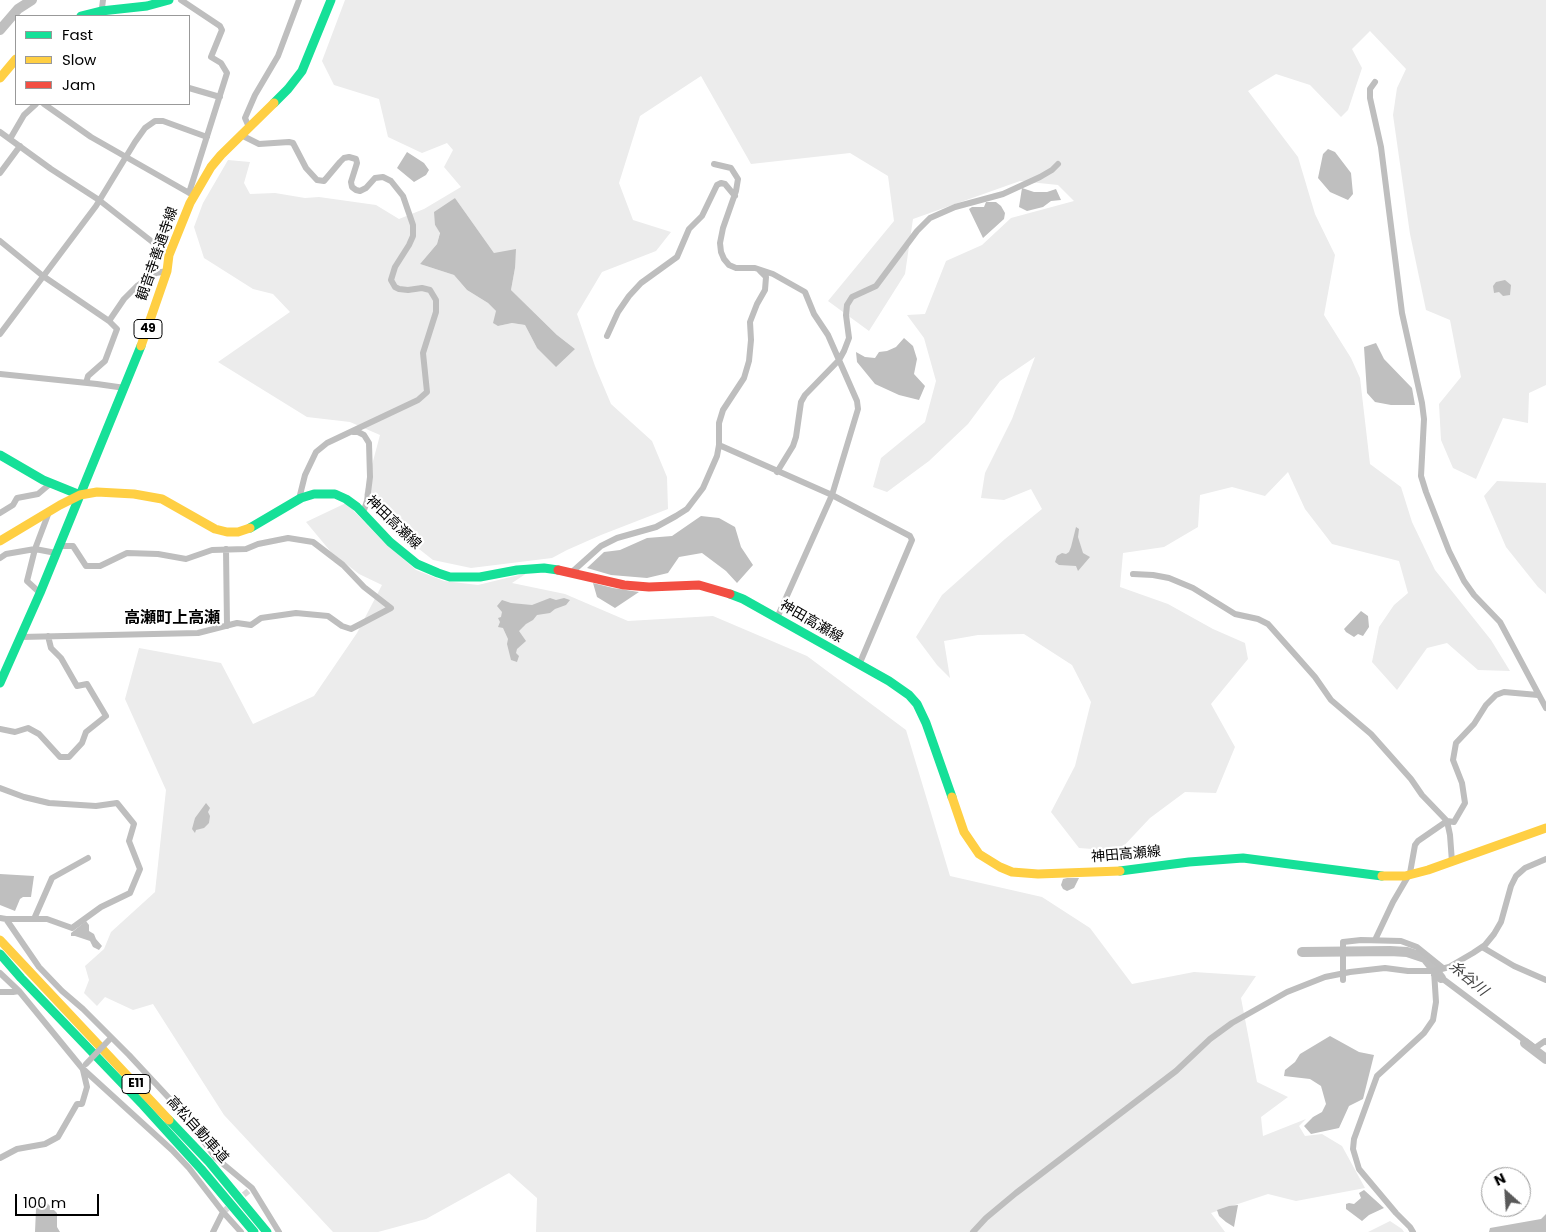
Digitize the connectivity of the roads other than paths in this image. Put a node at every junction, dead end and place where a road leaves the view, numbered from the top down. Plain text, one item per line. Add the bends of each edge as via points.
1 (102, 0) edge
2 (169, 0) edge
3 (181, 0) edge
4 (299, 0) edge
5 (331, 0) edge
6 (101, 14) edge
7 (15, 60) edge
8 (0, 78) edge
9 (1375, 82) dead end
10 (190, 88) edge
11 (220, 97) junction
12 (35, 105) edge
13 (45, 105) edge
14 (249, 126) junction
15 (0, 132) edge
16 (241, 135) junction
17 (207, 137) junction
18 (10, 139) junction
19 (20, 146) junction
20 (126, 158) junction
21 (714, 164) dead end
22 (1058, 164) dead end
23 (0, 173) edge
24 (192, 195) junction
25 (734, 196) junction
26 (99, 200) junction
27 (0, 241) edge
28 (169, 255) junction
29 (755, 268) junction
30 (167, 270) junction
31 (43, 276) junction
32 (109, 321) junction
33 (0, 334) edge
34 (607, 336) dead end
35 (839, 360) junction
36 (0, 374) edge
37 (86, 383) junction
38 (125, 388) junction
39 (351, 432) junction
40 (719, 445) junction
41 (0, 455) edge
42 (776, 472) junction
43 (51, 483) junction
44 (80, 495) junction
45 (832, 495) junction
46 (300, 499) junction
47 (49, 512) junction
48 (0, 513) edge
49 (363, 513) junction
50 (0, 541) edge
51 (35, 549) junction
52 (58, 550) junction
53 (226, 550) junction
54 (0, 558) edge
55 (572, 572) junction
56 (1133, 574) dead end
57 (40, 593) junction
58 (777, 618) junction
59 (227, 626) junction
60 (48, 636) junction
61 (21, 637) junction
62 (5, 664) edge
63 (859, 665) junction
64 (0, 683) edge
65 (1538, 695) junction
66 (1546, 708) edge
67 (0, 729) edge
68 (0, 788) edge
69 (1447, 821) junction
70 (1546, 828) edge
71 (88, 858) dead end
72 (1546, 859) edge
73 (1452, 862) junction
74 (1409, 875) junction
75 (3, 919) edge
76 (34, 919) junction
77 (0, 940) edge
78 (1375, 940) junction
79 (1482, 947) junction
80 (0, 954) edge
81 (1443, 968) junction
82 (0, 973) edge
83 (1434, 973) junction
84 (1343, 977) junction
85 (1546, 980) edge
86 (19, 991) junction
87 (0, 992) edge
88 (110, 1039) junction
89 (1543, 1043) edge
90 (84, 1066) junction
91 (0, 1158) edge
92 (223, 1212) junction
93 (213, 1232) edge
94 (241, 1232) edge
95 (254, 1232) edge
96 (267, 1232) edge
97 (279, 1232) edge
98 (973, 1232) edge
99 (1413, 1232) edge

1 - 6 street
2 - 6 main road
3 - 11 street via 222,30 211,56 221,63 227,74
4 - 14 street via 278,56 245,118
5 - 14 main road, 観音寺善通寺線 / 49 via 302,70 288,89
7 - 8 main road
9 - 65 street via 1370,89 1370,98 1381,147 1402,313 1424,419 1421,476 1449,551 1464,581 1500,622
10 - 11 street
11 - 17 street
12 - 18 street via 24,115
13 - 20 street
14 - 16 main road, 観音寺善通寺線 / 49
15 - 18 street
16 - 24 main road, 観音寺善通寺線 / 49 via 211,167
16 - 39 street via 259,144 293,144 312,176 324,181 344,158 353,158 357,163 351,178 356,190 360,191 375,178 383,177 399,191 410,214 413,236 391,280 395,287 430,290 436,300 436,312 423,353 427,392 418,400
17 - 20 street via 155,121 145,128
17 - 24 street
18 - 19 street
19 - 23 street
19 - 26 street
20 - 24 street
20 - 26 street
21 - 25 street via 728,166 737,175
22 - 35 street via 1040,177 1003,194 955,207 930,218 876,286 852,297 846,315 849,338
24 - 28 main road, 観音寺善通寺線 / 49
25 - 29 street via 720,243 721,252 729,265
25 - 34 street via 725,184 716,185 702,216 689,229 677,257 629,296
26 - 28 street
26 - 31 street
27 - 31 street
28 - 30 main road, 観音寺善通寺線 / 49
29 - 35 street via 805,292
29 - 40 street via 766,277 765,290 750,322 749,361 744,378 723,410 719,423
30 - 32 street via 156,273 137,286
30 - 38 main road, 観音寺善通寺線 / 49
31 - 32 street
31 - 33 street
32 - 37 street via 117,329 104,361 88,376
35 - 42 street via 801,402 793,446
35 - 45 street via 858,409
36 - 37 street
37 - 38 street
38 - 44 main road, 観音寺善通寺線 / 49
39 - 46 street via 316,452 305,475
39 - 49 street via 364,435 369,443 370,477
40 - 42 street
40 - 55 street via 702,488 687,509 656,527 600,546
41 - 43 main road
42 - 45 street
43 - 44 main road
43 - 48 street via 38,494 17,498 13,505
44 - 46 main road, 神田高瀬線 via 97,492 162,499 210,527 227,532 249,529
44 - 47 main road, 神田高瀬線
44 - 52 main road, 観音寺善通寺線 / 49
45 - 58 street
45 - 63 street via 910,536 912,540
46 - 49 main road, 神田高瀬線 via 314,494 335,494
47 - 50 main road, 神田高瀬線
47 - 51 street
49 - 55 main road, 神田高瀬線 via 407,558 438,574 463,578 544,568
51 - 52 street
51 - 54 street
51 - 57 street via 27,581
52 - 53 street via 73,546 86,566 100,566 127,553 186,559 212,550
52 - 57 main road, 観音寺善通寺線 / 49
53 - 59 street
53 - 59 street via 246,549 288,538 313,542 391,608 351,629 328,616 296,613 261,618 251,625 237,623
55 - 58 main road, 神田高瀬線 via 637,587 711,586 734,594
56 - 69 street via 1169,578 1193,588 1234,614 1268,624 1315,676 1331,700 1371,734
57 - 61 main road, 観音寺善通寺線 / 49
58 - 63 main road, 神田高瀬線
59 - 60 street via 198,633
60 - 61 street
60 - 67 street via 51,648 61,658 77,686 88,684 106,716 86,732 82,743 69,757 60,757 39,734 28,728 15,732
61 - 62 main road, 観音寺善通寺線 / 49
62 - 64 main road, 観音寺善通寺線 / 49
63 - 74 main road, 神田高瀬線 via 895,684 917,704 934,743 964,832 979,854 1012,872 1136,870 1243,858 1378,876
65 - 66 street
65 - 69 street via 1504,692 1496,695 1456,743 1453,760 1462,783 1465,804 1454,822
68 - 76 street via 49,803 117,804 134,824 129,841 140,869 130,893 101,907 72,928 47,919
69 - 73 street
69 - 74 street via 1415,845
70 - 73 main road, 神田高瀬線
71 - 76 street via 52,878
72 - 79 street via 1525,868 1516,876 1501,922
73 - 74 main road, 神田高瀬線
74 - 78 street
75 - 76 street
75 - 88 street via 39,967
77 - 96 main road, 高松自動車道 / E11 via 183,1134
78 - 81 street via 1401,941 1417,947
78 - 84 street via 1342,942
79 - 81 street via 1460,962
79 - 85 street
80 - 95 main road, 高松自動車道 / E11 via 143,1105
81 - 83 street
82 - 86 street
83 - 84 street via 1385,968
83 - 89 street via 1535,1048
83 - 99 street via 1436,1002 1433,1020 1424,1033 1377,1076 1353,1149 1359,1169
84 - 98 street via 1306,984 1232,1023 1155,1088 1016,1193
86 - 87 street
86 - 90 street
88 - 90 street, bridge
88 - 97 street via 182,1112 216,1158 252,1188
90 - 91 street via 87,1087 82,1104 77,1104 58,1137 45,1144 18,1148
90 - 92 street via 172,1150
92 - 93 street
92 - 94 street

